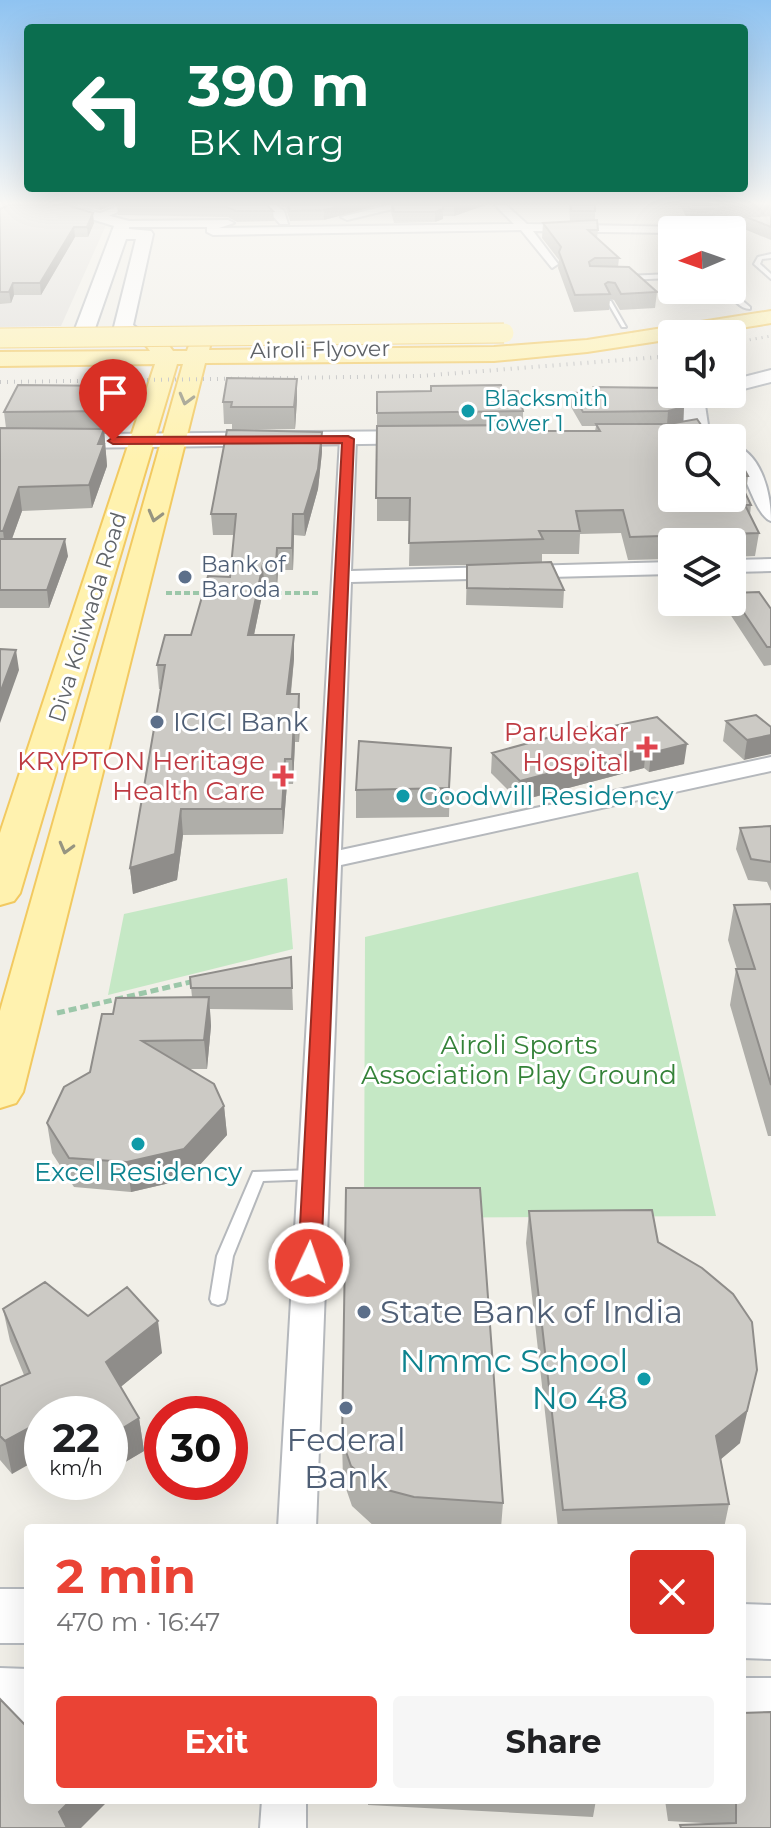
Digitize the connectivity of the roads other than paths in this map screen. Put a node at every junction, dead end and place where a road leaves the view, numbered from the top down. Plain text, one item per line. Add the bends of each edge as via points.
1 (99, 290) edge
2 (132, 290) edge
3 (609, 302) edge
4 (743, 304) edge
5 (771, 305) edge
6 (748, 308) junction
7 (771, 317) edge
8 (628, 330) junction
9 (82, 337) junction
10 (0, 338) edge
11 (507, 340) junction
12 (0, 345) edge
13 (198, 350) junction
14 (162, 351) junction
15 (0, 352) edge
16 (0, 359) edge
17 (771, 376) edge
18 (746, 382) edge
19 (635, 436) edge
20 (658, 436) edge
21 (444, 438) edge
22 (348, 439) junction
23 (158, 440) junction
24 (0, 442) edge
25 (746, 462) edge
26 (771, 516) edge
27 (771, 565) edge
28 (746, 566) edge
29 (658, 569) edge
30 (341, 585) junction
31 (771, 764) edge
32 (328, 860) junction
33 (0, 893) edge
34 (0, 1092) edge
35 (313, 1175) junction
36 (218, 1299) dead end
37 (297, 1524) edge
38 (0, 1616) edge
39 (24, 1616) edge
40 (746, 1631) edge
41 (771, 1632) edge
42 (0, 1697) edge
43 (24, 1698) edge
44 (746, 1707) edge
45 (771, 1707) edge
46 (284, 1804) edge
47 (283, 1828) edge

1 - 9 street
2 - 14 street via 123,327
3 - 8 lane
4 - 6 lane
5 - 6 main road
6 - 8 main road
7 - 8 main road
8 - 11 main road, Airoli Flyover
8 - 13 main road via 505,354
9 - 10 main road, Airoli Flyover, bridge
9 - 11 main road, Airoli Flyover, bridge
11 - 15 main road, Airoli Flyover
12 - 14 main road
13 - 14 main road
13 -> 23 main road, Diva Koliwada Road
14 - 16 main road
14 - 23 main road, Diva Koliwada Road
17 - 18 street
19 - 20 street
21 - 22 street
22 - 23 street
22 - 30 street
23 - 24 street
23 - 33 main road, Diva Koliwada Road
23 -> 34 main road, Diva Koliwada Road
25 - 26 street
27 - 28 street
29 - 30 street
30 - 32 street
31 - 32 street
32 - 35 street
35 - 36 lane via 258,1176 225,1256
35 - 37 street
38 - 39 street
40 - 41 street
42 - 43 street
44 - 45 street
46 - 47 street

